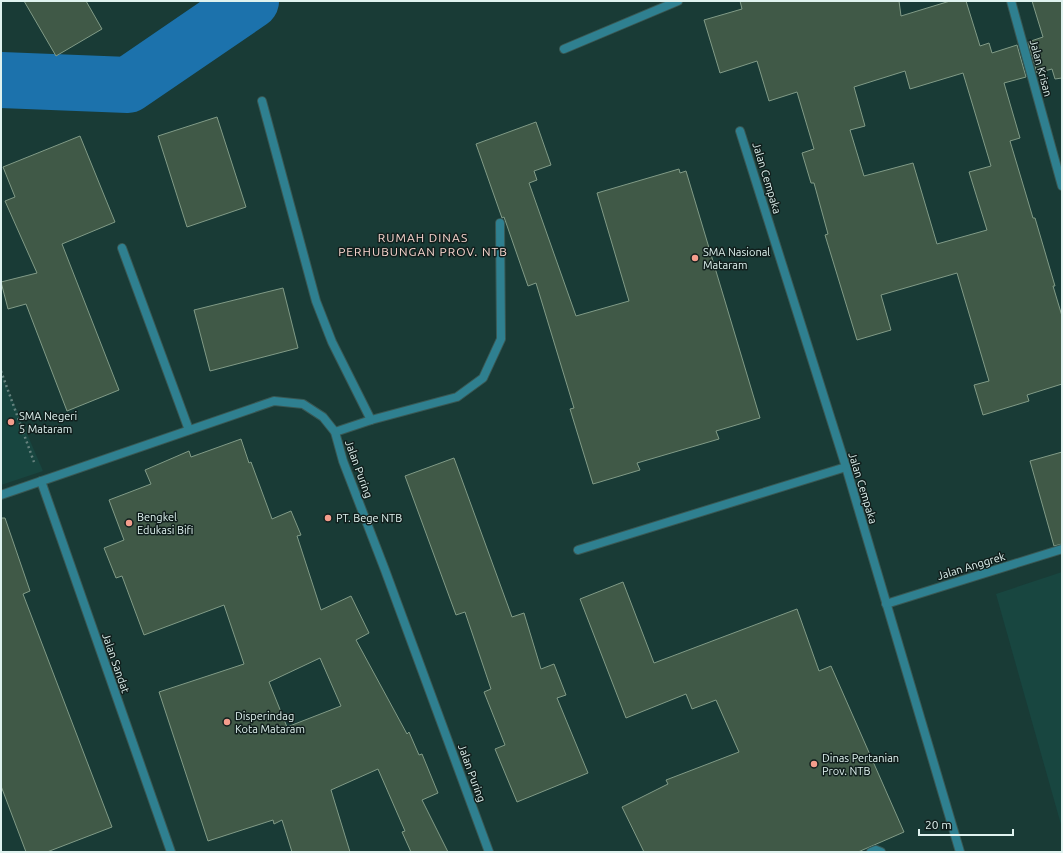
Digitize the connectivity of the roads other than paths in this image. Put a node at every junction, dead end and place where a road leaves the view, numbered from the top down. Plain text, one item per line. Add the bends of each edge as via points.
1 (678, 1) edge
2 (1011, 1) edge
3 (564, 49) dead end
4 (262, 102) dead end
5 (740, 131) dead end
6 (1062, 186) edge
7 (500, 223) dead end
8 (122, 248) dead end
9 (371, 420) junction
10 (189, 430) junction
11 (334, 432) junction
12 (846, 467) junction
13 (40, 481) junction
14 (1, 495) edge
15 (1062, 549) edge
16 (578, 550) dead end
17 (886, 604) junction
18 (171, 852) edge
19 (489, 852) edge
20 (871, 852) edge
21 (881, 852) edge
22 (960, 852) edge

1 - 3 street
2 - 6 street, Jalan Krisan
4 - 9 street via 316,301 332,342
5 - 12 street, Jalan Cempaka
7 - 9 street via 501,339 483,378 456,397
8 - 10 street
9 - 11 street
10 - 11 street, Jalan Puring via 274,401 303,404 323,417
10 - 13 street, Jalan Puring
11 - 19 street, Jalan Puring
12 - 16 street
12 - 17 street, Jalan Cempaka
13 - 14 street, Jalan Puring
13 - 18 street, Jalan Sandat
15 - 17 street, Jalan Anggrek
17 - 22 street, Jalan Cempaka
20 - 21 street

